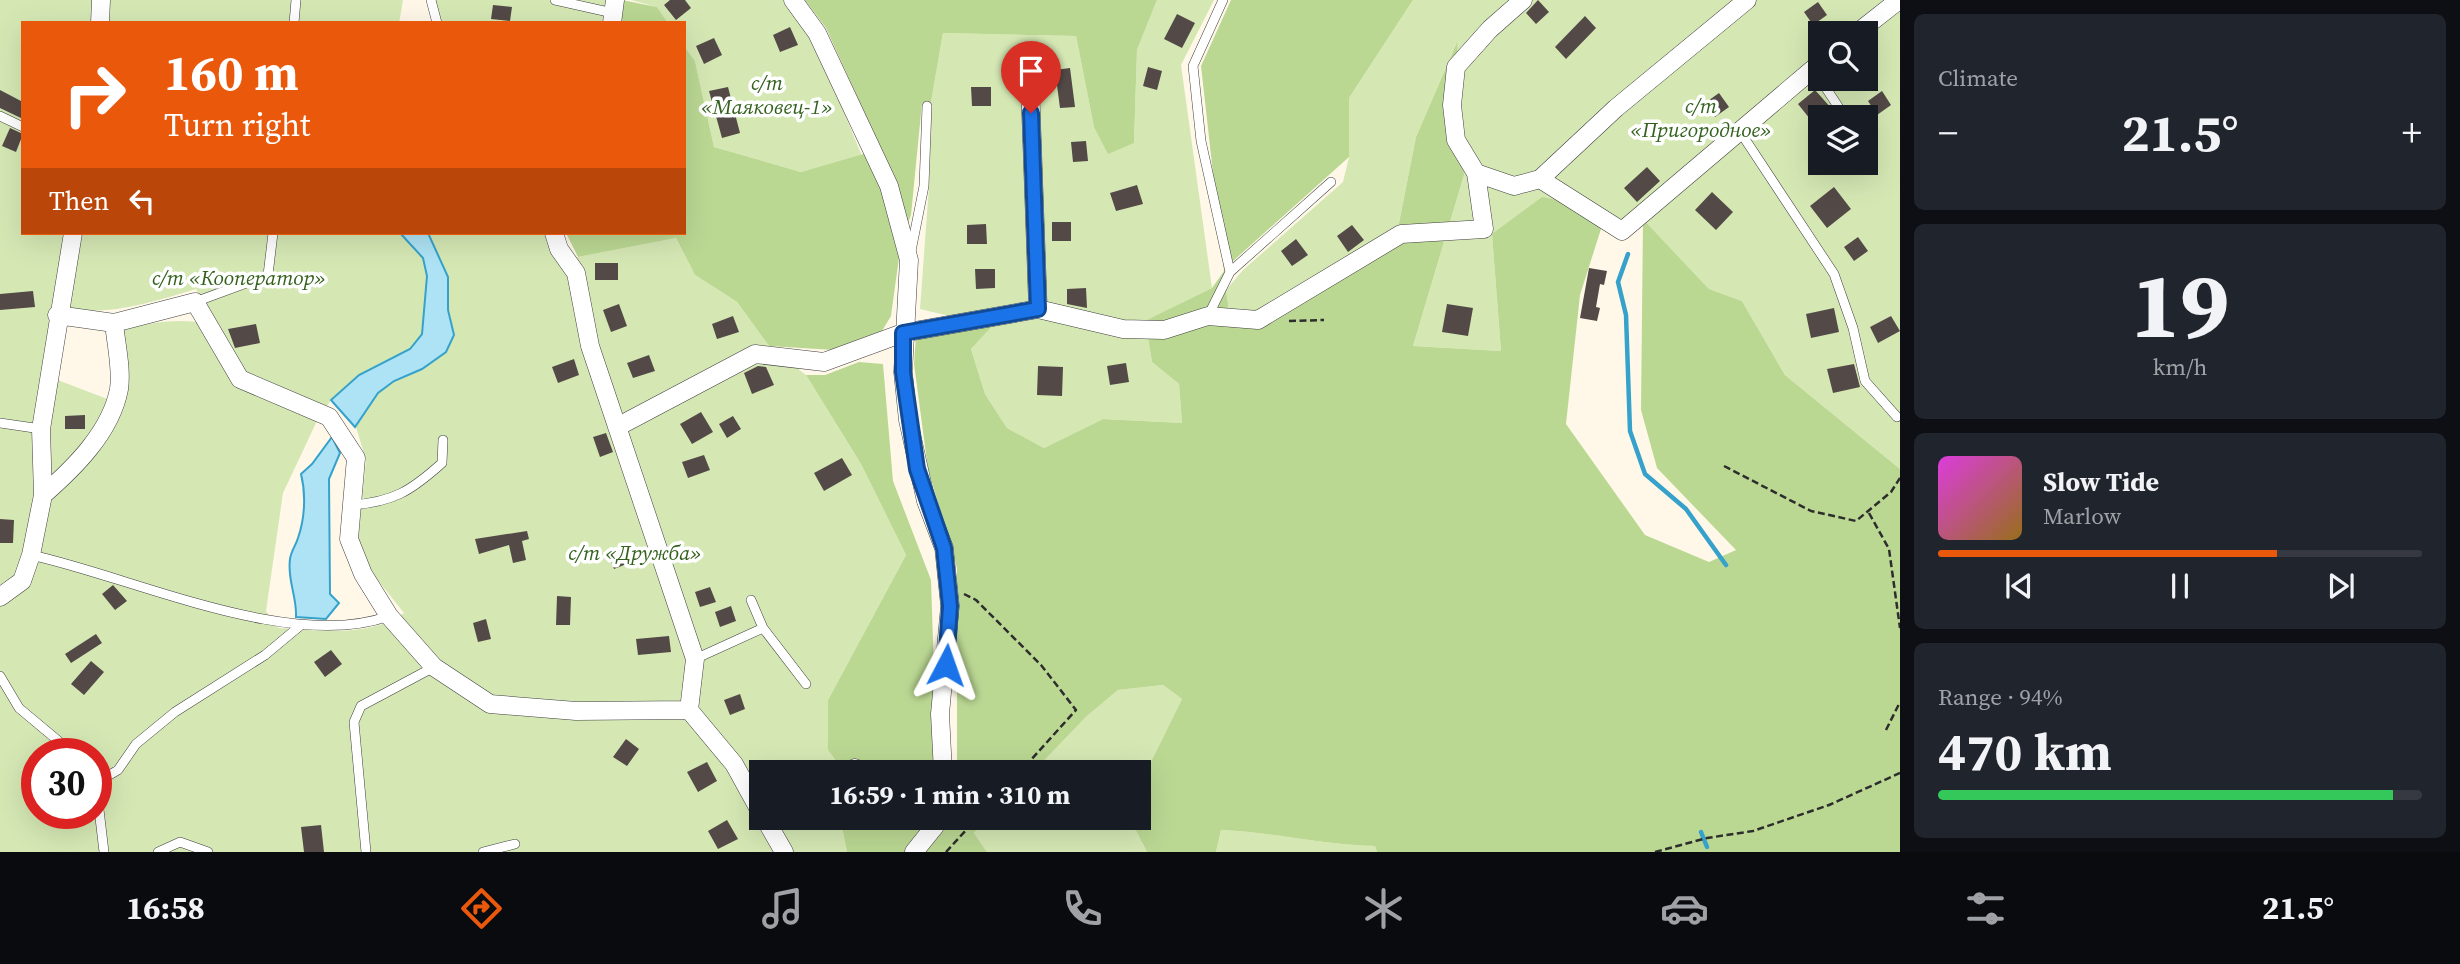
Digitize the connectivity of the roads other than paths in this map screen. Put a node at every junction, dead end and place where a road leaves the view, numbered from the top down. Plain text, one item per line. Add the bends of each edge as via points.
1 (101, 0) edge
2 (296, 0) edge
3 (431, 0) edge
4 (555, 0) edge
5 (793, 0) edge
6 (1223, 0) edge
7 (1523, 0) edge
8 (1747, 0) edge
9 (1899, 0) edge
10 (613, 12) edge
11 (100, 21) edge
12 (294, 21) edge
13 (436, 21) edge
14 (1872, 21) edge
15 (1029, 57) dead end
16 (1808, 79) edge
17 (926, 106) dead end
18 (0, 116) edge
19 (21, 126) edge
20 (1740, 130) junction
21 (1476, 173) junction
22 (1540, 179) junction
23 (1331, 182) dead end
24 (73, 235) edge
25 (273, 235) edge
26 (555, 235) edge
27 (909, 260) junction
28 (1230, 272) junction
29 (195, 302) junction
30 (1038, 309) junction
31 (57, 315) junction
32 (1208, 316) junction
33 (114, 323) junction
34 (903, 333) junction
35 (1897, 417) dead end
36 (0, 423) edge
37 (617, 427) junction
38 (41, 429) junction
39 (443, 440) dead end
40 (43, 495) junction
41 (352, 505) junction
42 (31, 555) junction
43 (0, 597) edge
44 (751, 600) dead end
45 (389, 616) junction
46 (301, 625) junction
47 (763, 628) junction
48 (695, 659) junction
49 (434, 667) junction
50 (0, 676) edge
51 (806, 684) dead end
52 (689, 710) junction
53 (55, 738) edge
54 (942, 760) edge
55 (112, 774) edge
56 (749, 791) edge
57 (101, 829) edge
58 (770, 830) edge
59 (932, 830) edge
60 (516, 844) dead end
61 (780, 851) edge
62 (104, 852) edge
63 (158, 852) edge
64 (208, 852) edge
65 (366, 852) edge
66 (483, 852) edge
67 (914, 852) edge

1 - 11 street
2 - 12 lane
3 - 13 lane
4 - 10 lane
5 - 27 street via 817,33 889,186
6 - 28 lane via 1193,66 1201,141
7 - 21 street via 1456,66 1452,105 1456,140
8 - 22 street via 1616,108
9 - 14 street
15 - 30 street
16 - 20 street
17 - 27 lane via 924,186
18 - 19 lane
20 - 22 street via 1622,232
20 - 35 lane via 1834,274 1865,381
21 - 22 street via 1514,187
21 - 32 street via 1484,229 1401,234 1258,320
23 - 28 lane
24 - 31 street
25 - 29 lane via 268,275
26 - 37 street via 576,273 590,346
27 - 34 street
28 - 32 lane
29 - 33 street
29 - 41 street via 240,379 329,417 356,458
30 - 32 street via 1122,330 1164,330
30 - 34 street
31 - 33 street
31 - 38 street
33 - 40 street via 119,389 107,419 77,465
34 - 37 street via 824,362 755,354
34 - 54 street via 908,420 926,501 944,548 950,606 940,714
36 - 38 lane
37 - 48 street
38 - 40 street
39 - 41 lane via 442,463 415,486 383,503
40 - 42 street
41 - 45 street via 349,539 363,574
42 - 43 street via 22,581
42 - 46 lane via 230,611
44 - 47 lane
45 - 46 lane via 372,622
45 - 49 street
46 - 55 lane via 264,656 174,712 136,744
47 - 48 lane
47 - 51 lane
48 - 52 street
49 - 52 street via 490,704 576,711
49 - 65 lane via 362,706 354,722
50 - 53 lane via 19,708
52 - 56 street via 734,764
57 - 62 lane
58 - 61 street
59 - 67 street
60 - 66 lane
63 - 64 lane via 180,842

